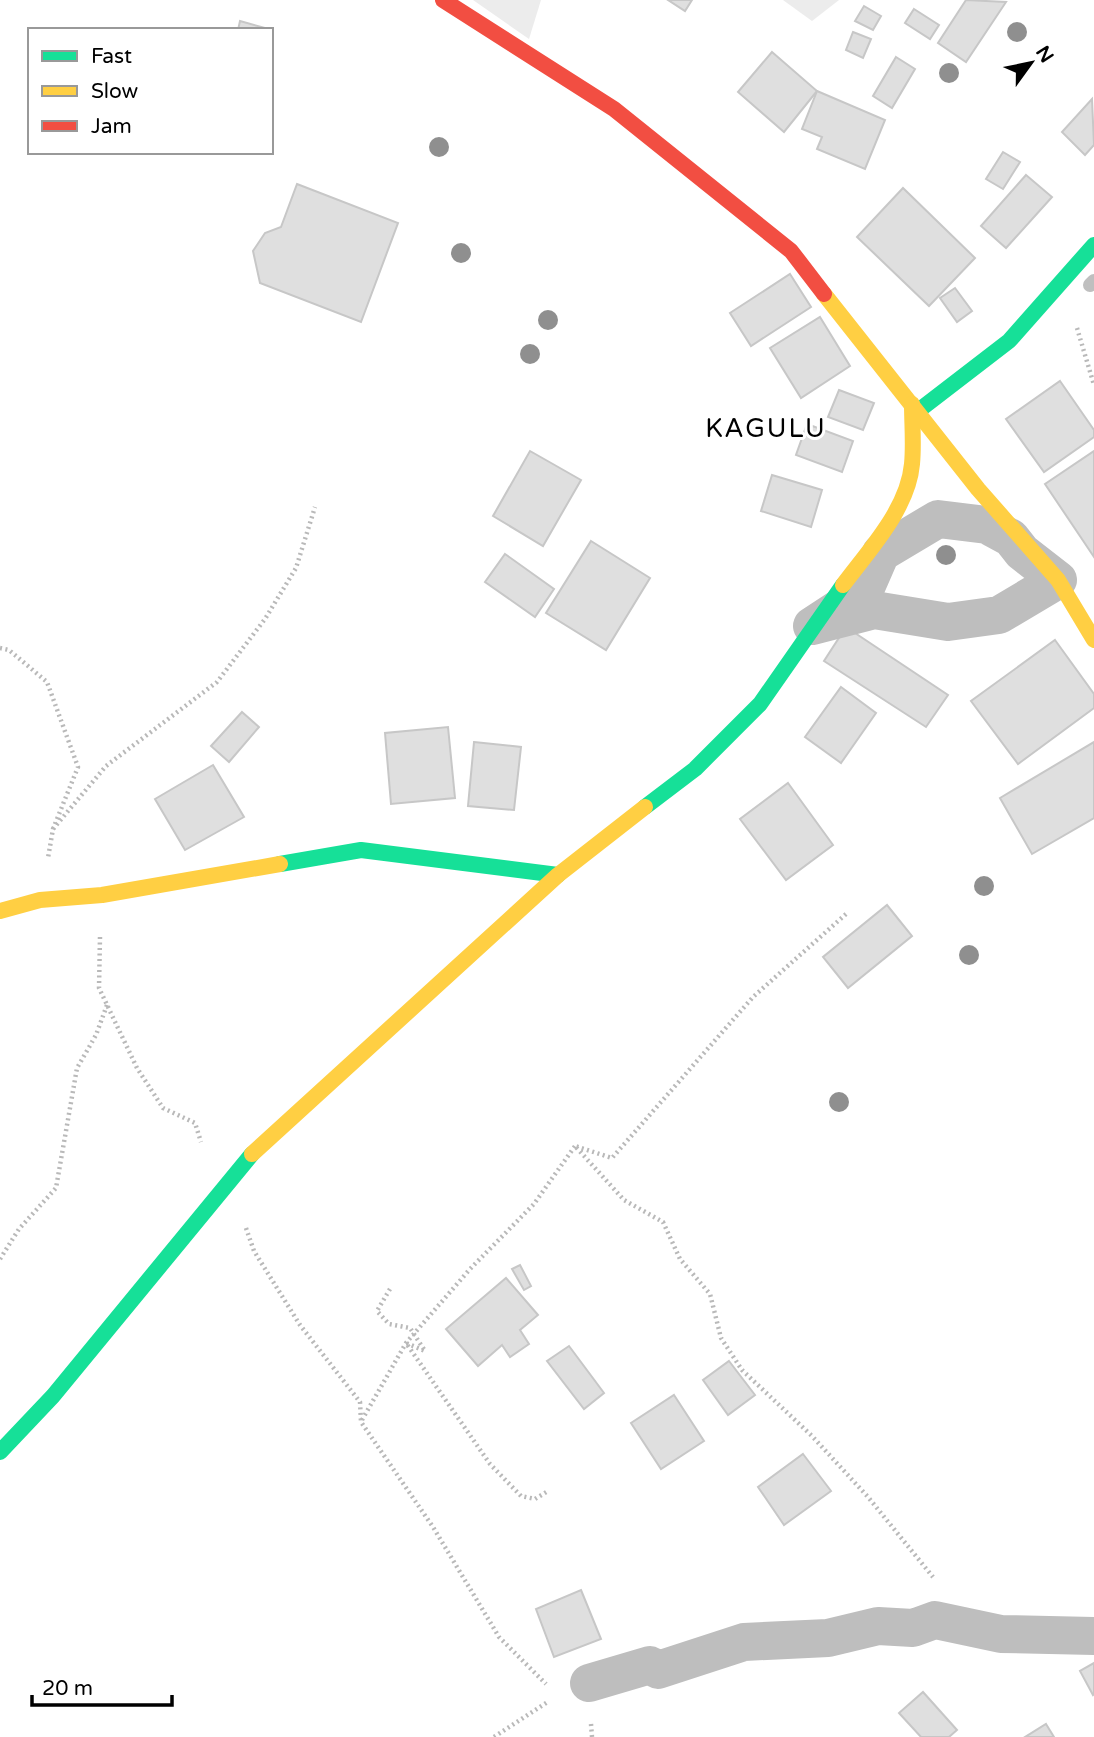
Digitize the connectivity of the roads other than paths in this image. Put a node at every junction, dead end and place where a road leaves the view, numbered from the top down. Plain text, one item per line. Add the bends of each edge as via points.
1 (443, 0) edge
2 (1094, 245) edge
3 (915, 408) junction
4 (1058, 580) junction
5 (812, 626) junction
6 (1094, 640) edge
7 (558, 875) junction
8 (0, 911) edge
9 (0, 1452) edge
10 (1094, 1636) edge
11 (572, 1688) road end

1 - 3 street via 614,109 791,251
2 - 3 street via 1009,341
3 - 4 street
3 - 5 street via 912,466 903,496 880,535
4 - 5 street via 999,615 948,622 874,610
4 - 5 street via 1010,538 987,525 938,519 881,554 864,592
4 - 6 street
5 - 7 street via 760,704 695,769
7 - 8 street via 361,850 102,895 40,900
7 - 9 street via 259,1146 53,1396
10 - 11 street via 1001,1634 935,1620 913,1628 878,1626 828,1638 744,1642 657,1670 650,1665

